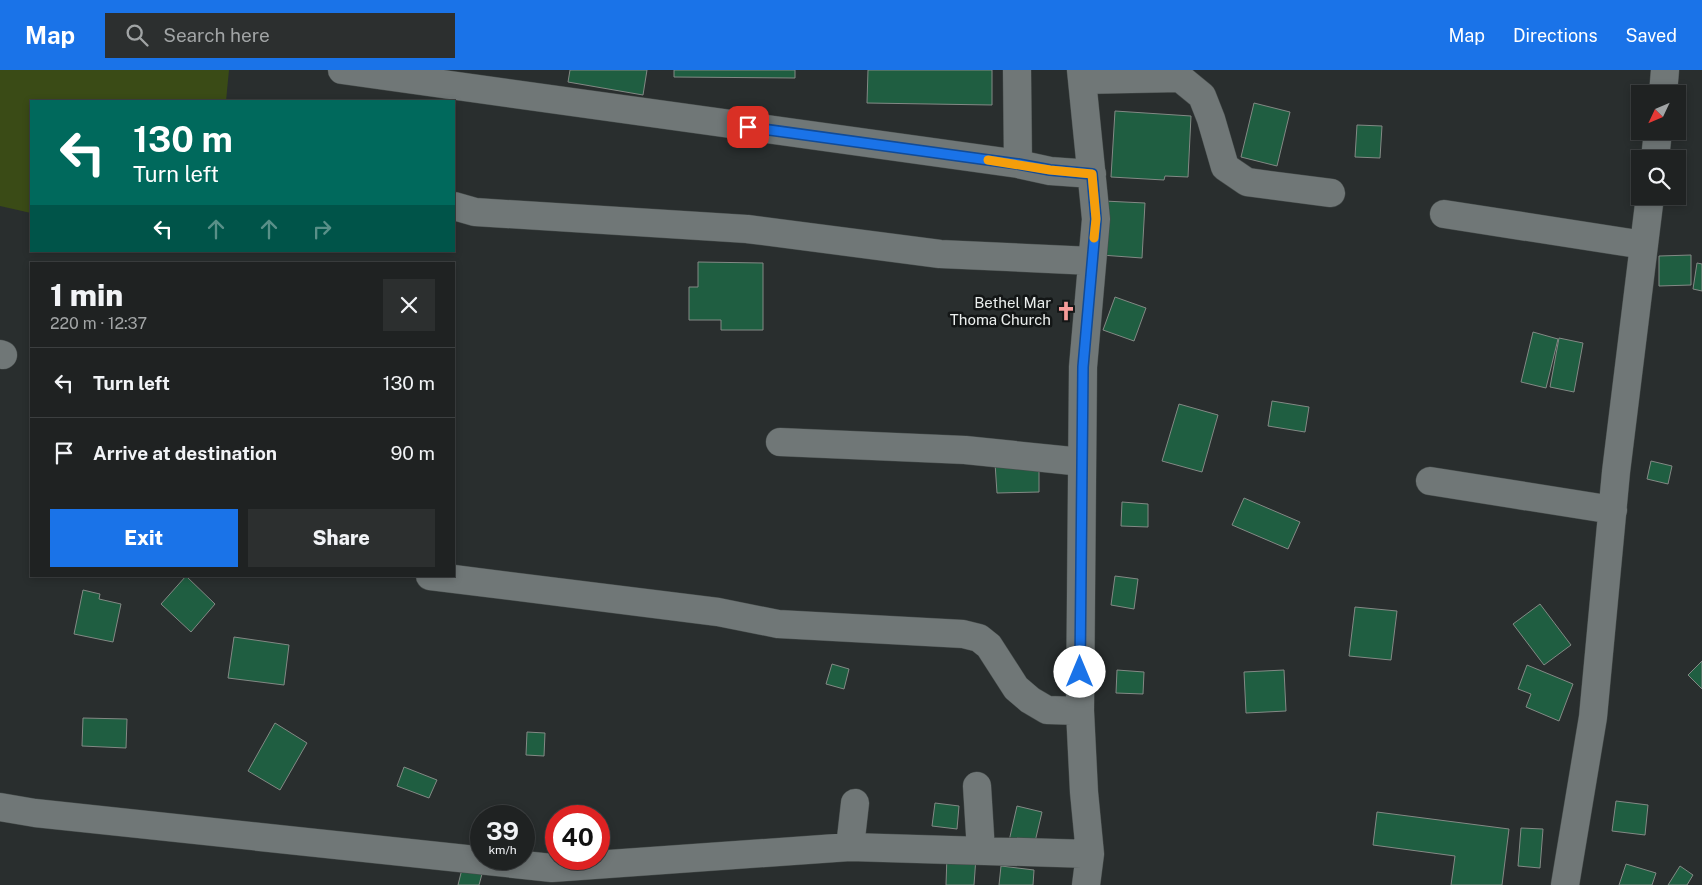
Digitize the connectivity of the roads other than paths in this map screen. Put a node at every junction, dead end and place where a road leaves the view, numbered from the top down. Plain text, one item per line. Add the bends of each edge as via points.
1 (342, 70) edge
2 (1018, 70) edge
3 (1665, 70) edge
4 (1082, 75) edge
5 (1664, 85) edge
6 (1018, 164) junction
7 (1092, 174) junction
8 (1331, 194) dead end
9 (1649, 205) edge
10 (455, 206) edge
11 (1444, 214) dead end
12 (1644, 245) junction
13 (1092, 261) junction
14 (780, 442) dead end
15 (1082, 462) junction
16 (1430, 481) dead end
17 (1613, 510) junction
18 (438, 577) edge
19 (1080, 711) junction
20 (977, 786) dead end
21 (855, 803) dead end
22 (0, 807) edge
23 (850, 847) junction
24 (981, 851) junction
25 (1090, 854) junction
26 (1086, 885) edge
27 (1565, 885) edge

1 - 6 street
2 - 6 street
3 - 5 street
4 - 7 street
4 - 8 street via 1180,78 1202,96 1225,167 1247,182
6 - 7 street
7 - 13 street via 1096,219
9 - 12 street
10 - 13 street via 475,212 746,229 940,254
11 - 12 street
12 - 17 street
13 - 15 street via 1083,367
14 - 15 street via 965,450
15 - 19 street
16 - 17 street
17 - 27 street via 1593,716
18 - 19 street via 718,612 778,624 963,634 979,638 989,646 1016,688 1030,700 1047,710
19 - 25 street
20 - 24 street
21 - 23 street
22 - 23 street via 552,868
23 - 24 street
24 - 25 street
25 - 26 street

